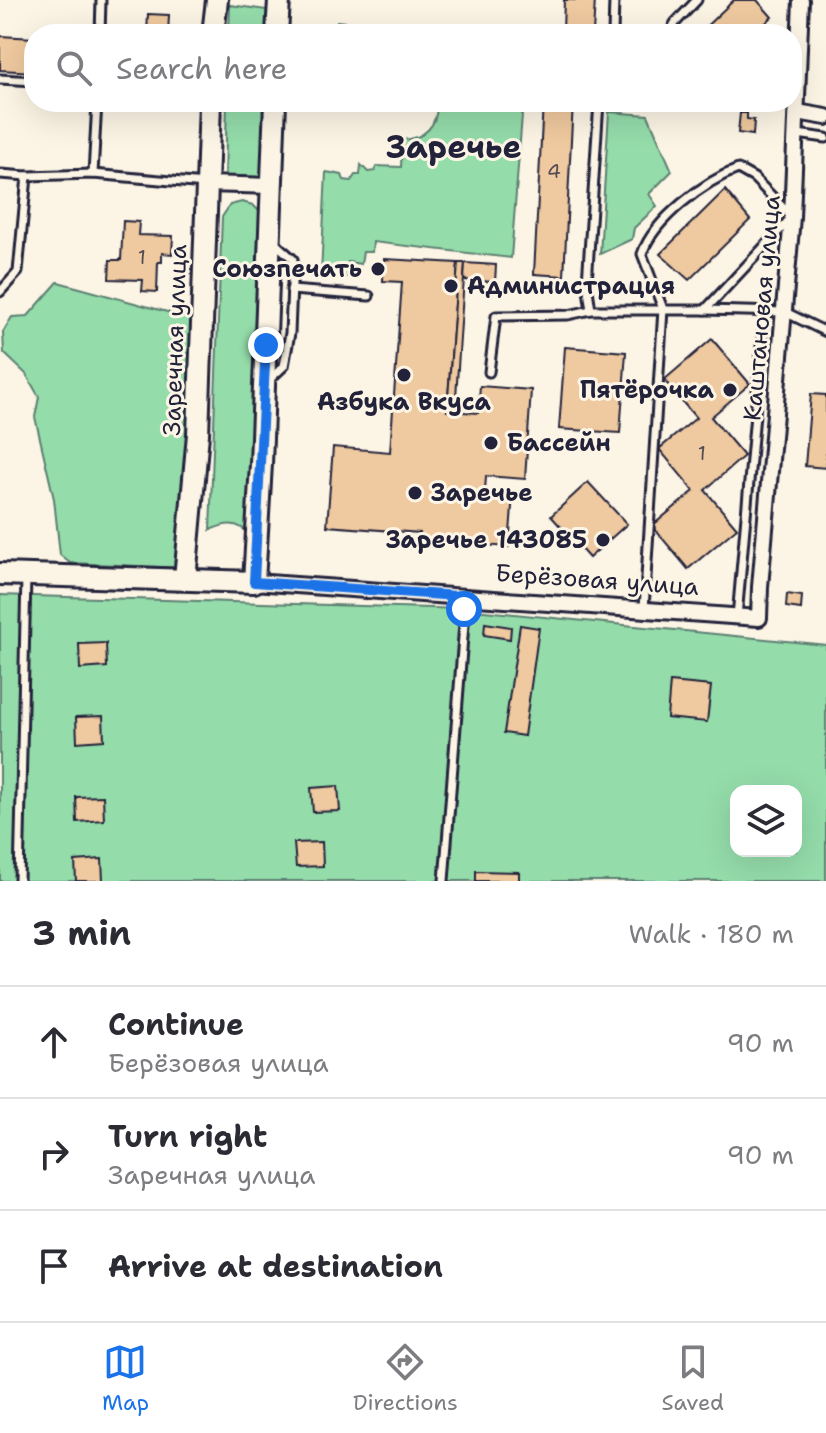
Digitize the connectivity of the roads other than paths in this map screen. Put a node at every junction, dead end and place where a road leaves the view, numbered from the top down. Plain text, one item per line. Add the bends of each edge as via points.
1 (101, 0) edge
2 (217, 0) edge
3 (279, 0) edge
4 (614, 0) edge
5 (697, 0) edge
6 (801, 0) edge
7 (100, 24) edge
8 (214, 24) edge
9 (278, 24) edge
10 (613, 24) edge
11 (674, 24) edge
12 (798, 24) edge
13 (0, 79) edge
14 (24, 80) edge
15 (96, 112) edge
16 (210, 112) edge
17 (275, 112) edge
18 (598, 112) edge
19 (797, 112) joint
20 (826, 117) edge
21 (796, 134) junction
22 (826, 138) edge
23 (0, 174) edge
24 (93, 174) junction
25 (27, 176) junction
26 (207, 184) junction
27 (272, 186) junction
28 (792, 217) junction
29 (270, 238) junction
30 (291, 290) junction
31 (0, 292) edge
32 (369, 296) dead end
33 (663, 309) junction
34 (591, 310) junction
35 (705, 310) junction
36 (785, 312) junction
37 (764, 313) junction
38 (826, 332) edge
39 (489, 372) dead end
40 (264, 384) junction
41 (0, 574) edge
42 (26, 574) junction
43 (185, 579) junction
44 (254, 582) junction
45 (466, 598) junction
46 (644, 609) junction
47 (737, 617) junction
48 (759, 618) joint
49 (19, 881) edge
50 (444, 881) edge

1 - 7 lane
2 - 8 street
3 - 9 street
4 - 10 lane
5 - 11 lane
6 - 12 street, Каштановая улица
13 - 14 lane
15 - 24 lane
16 - 26 street, Заречная улица
17 - 27 street
18 - 34 lane via 587,283
19 - 20 street
19 - 21 street, Каштановая улица
21 - 22 lane
21 - 28 street, Каштановая улица
23 - 25 lane
24 - 25 lane
24 - 26 lane
25 - 31 lane via 18,272
26 - 27 street
26 - 43 street, Заречная улица via 198,434
27 - 29 street
28 - 33 lane via 738,169 694,193 646,241 642,254
28 - 35 lane
28 - 36 street, Каштановая улица
29 - 30 lane via 293,259
29 - 40 street
30 - 32 lane
30 - 40 lane via 284,366
33 - 34 lane
33 - 35 lane
33 - 46 lane
34 - 39 lane via 496,316
35 - 37 lane
36 - 37 lane
36 - 38 lane
36 - 48 street, Каштановая улица
37 - 47 lane
40 - 44 street
41 - 42 street, Берёзовая улица
42 - 43 street, Берёзовая улица
42 - 49 lane
43 - 44 street, Берёзовая улица
44 - 45 street, Берёзовая улица
45 - 46 street, Берёзовая улица
45 - 50 lane
46 - 47 street, Берёзовая улица
47 - 48 street, Берёзовая улица

